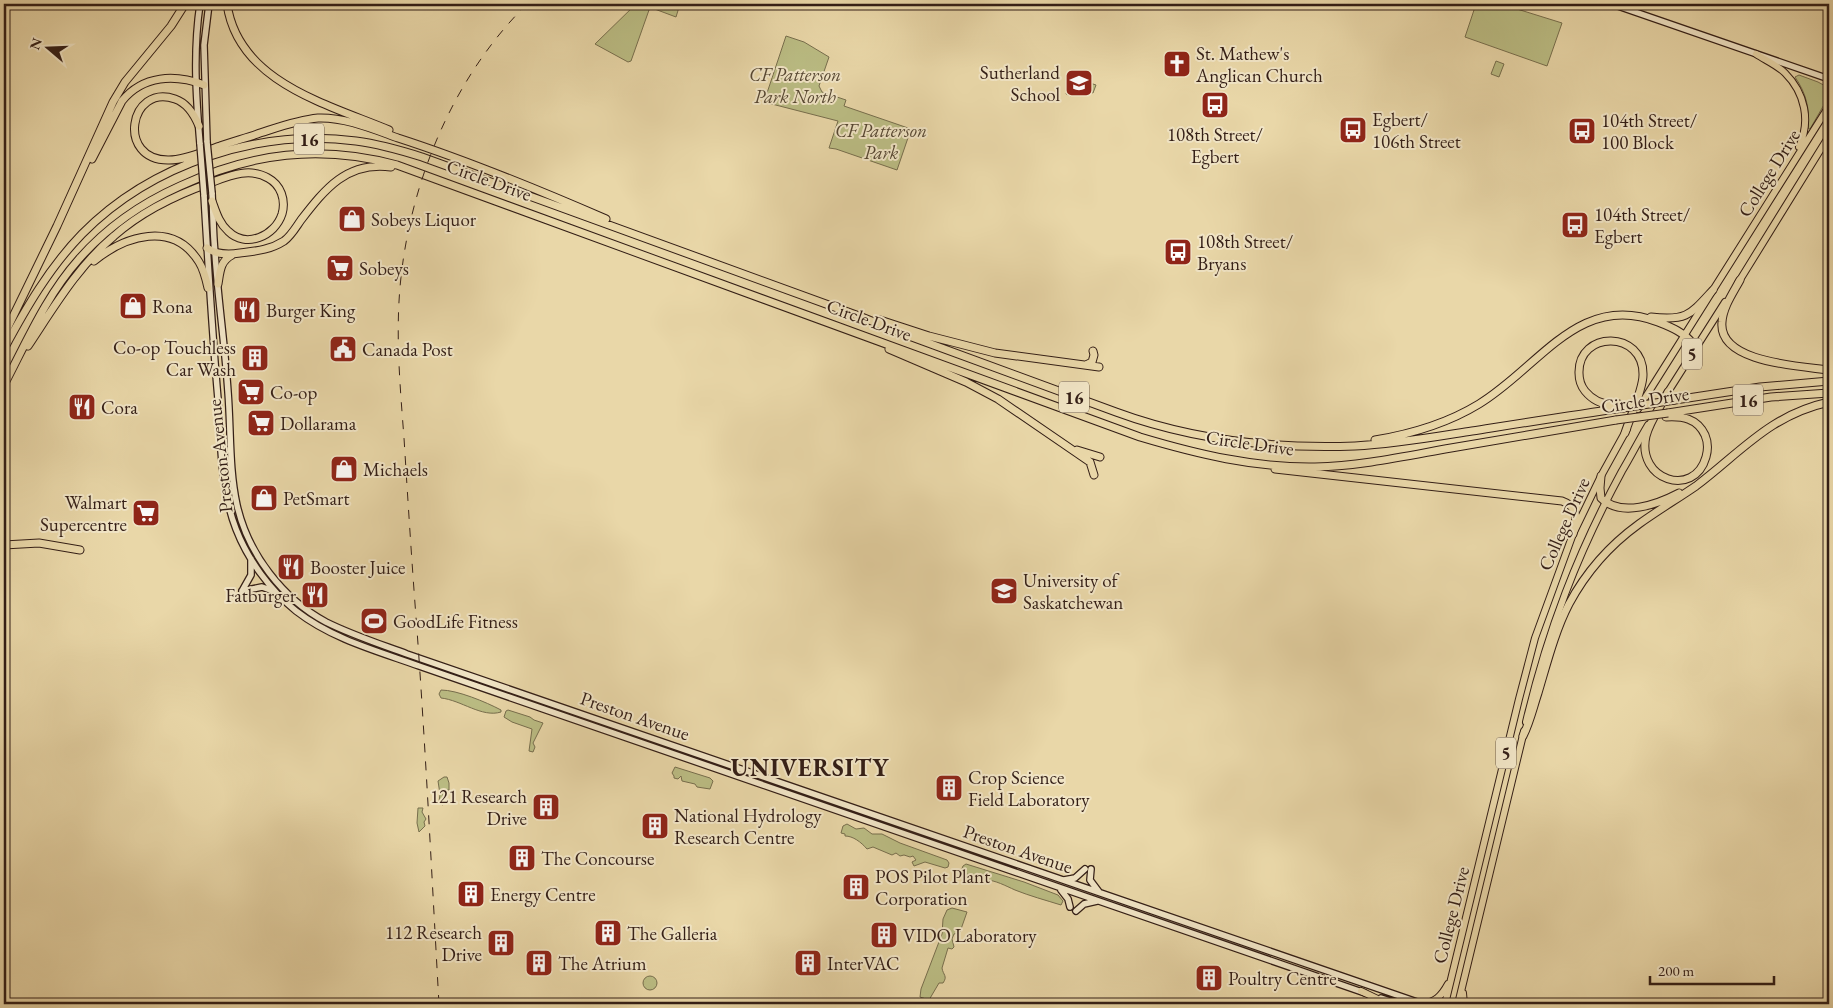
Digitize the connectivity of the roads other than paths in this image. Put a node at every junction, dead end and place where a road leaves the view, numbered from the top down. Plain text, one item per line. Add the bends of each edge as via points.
1 (185, 4) edge
2 (200, 4) edge
3 (209, 4) edge
4 (227, 4) edge
5 (1612, 4) edge
6 (1756, 54) junction
7 (1829, 79) edge
8 (195, 81) junction
9 (204, 84) junction
10 (1829, 106) edge
11 (198, 126) junction
12 (1829, 136) edge
13 (444, 153) junction
14 (1789, 169) junction
15 (416, 171) junction
16 (212, 201) junction
17 (57, 226) junction
18 (207, 248) junction
19 (682, 251) junction
20 (215, 254) junction
21 (234, 254) junction
22 (1740, 280) junction
23 (218, 284) junction
24 (68, 286) junction
25 (208, 288) junction
26 (1713, 290) junction
27 (1636, 315) junction
28 (859, 316) junction
29 (841, 327) junction
30 (4, 335) edge
31 (1684, 335) junction
32 (4, 349) edge
33 (1093, 351) dead end
34 (20, 353) junction
35 (1689, 359) junction
36 (1088, 364) junction
37 (1099, 367) dead end
38 (1829, 370) edge
39 (1829, 381) edge
40 (4, 385) edge
41 (1668, 392) junction
42 (1829, 393) edge
43 (1829, 402) edge
44 (1623, 406) junction
45 (1667, 414) junction
46 (1625, 433) junction
47 (1296, 446) junction
48 (1067, 448) junction
49 (1100, 457) dead end
50 (1226, 459) junction
51 (1094, 475) dead end
52 (1601, 476) junction
53 (1702, 480) junction
54 (1606, 502) junction
55 (1573, 534) junction
56 (4, 545) edge
57 (80, 550) dead end
58 (252, 559) junction
59 (275, 592) junction
60 (1523, 736) junction
61 (722, 771) junction
62 (772, 779) junction
63 (1062, 880) junction
64 (1057, 887) junction
65 (1101, 894) junction
66 (1099, 901) junction
67 (1070, 907) dead end
68 (1076, 911) dead end
69 (1460, 944) junction
70 (1452, 977) junction
71 (1464, 982) junction
72 (1361, 991) junction
73 (1388, 1004) edge
74 (1399, 1004) edge
75 (1422, 1004) edge
76 (1445, 1004) edge
77 (1450, 1004) edge
78 (1458, 1004) edge
79 (1464, 1004) edge

1 - 17 highway via 113,102
2 - 8 main road, Preston Avenue
3 - 9 main road, Preston Avenue
4 - 13 highway via 243,46 276,79 309,97
5 - 6 main road
6 - 7 main road
6 - 14 main road via 1784,71 1801,92 1806,121 1802,140
8 - 9 highway
8 - 11 main road, Preston Avenue
8 - 17 highway via 177,77 152,80 128,94
9 - 16 main road, Preston Avenue, bridge
10 - 14 main road, College Drive / 5
11 - 13 highway via 183,103 162,97 149,100 141,107 134,132 139,147 149,156 172,160 291,123 325,118 364,126
11 - 18 main road, Preston Avenue, bridge
12 - 22 main road, College Drive / 5
13 - 19 highway
14 - 26 main road, College Drive / 5
15 - 21 highway via 378,165 345,174 330,185 286,240 268,250
15 - 29 highway, Circle Drive / 16
15 - 34 highway, Circle Drive / 16 via 372,158 298,153 244,162 211,172 161,194 128,214 80,258 48,300
16 - 20 main road, Preston Avenue
16 - 24 highway via 221,224 228,232 252,240 273,230 283,206 278,187 259,174 237,174 208,184 157,207 123,228
17 - 30 highway
18 - 20 highway
18 - 25 main road, Preston Avenue
19 - 28 highway, Circle Drive / 16
19 - 32 highway, Circle Drive / 16 via 450,166 388,147 344,140 273,142 222,153 173,171 108,211 83,234 49,274
20 - 21 highway
20 - 23 main road, Preston Avenue
21 - 23 highway via 222,262
22 - 35 main road, College Drive / 5
22 - 38 highway via 1725,309 1722,323 1724,337 1731,346 1748,356
23 - 62 main road, Preston Avenue via 232,465 239,512 263,565 296,602 348,632
24 - 25 highway via 111,249 135,238 153,236 172,240 191,252 202,268
24 - 34 highway
25 - 58 main road, Preston Avenue via 226,490 237,532
26 - 27 highway via 1694,310 1680,318
26 - 31 main road, College Drive / 5
27 - 31 highway
27 - 47 highway via 1612,314 1587,321 1497,392 1462,413 1431,426 1364,441
28 - 36 highway via 995,353
28 - 47 highway, Circle Drive / 16 via 1148,424 1241,441
29 - 48 highway via 990,394
29 - 50 highway, Circle Drive / 16 via 1140,436
31 - 35 highway via 1693,344
31 - 46 main road, College Drive / 5
33 - 36 highway via 1092,362
34 - 40 highway, Circle Drive / 16
35 - 41 main road, College Drive / 5
36 - 37 highway
39 - 44 highway, Circle Drive / 16, bridge
41 - 45 highway via 1646,435 1646,459 1654,472 1666,479 1688,479 1704,463 1707,439 1700,427 1688,418
41 - 54 main road, College Drive / 5
42 - 45 highway, Circle Drive / 16 via 1771,397
43 - 53 highway via 1793,414 1767,428
44 - 46 highway via 1600,402 1583,388 1579,375 1582,359 1597,344 1620,341 1632,348 1640,359 1642,385
44 - 47 highway, Circle Drive / 16 via 1393,442 1358,446
45 - 50 highway, Circle Drive / 16, bridge via 1376,461 1302,467
46 - 52 main road, College Drive / 5
48 - 49 highway
48 - 51 highway via 1090,462
50 - 55 highway via 1299,473 1558,500 1574,508 1576,522
52 - 54 highway via 1600,495
52 - 55 main road, College Drive / 5
53 - 54 highway via 1650,505 1625,507
53 - 60 highway via 1624,535 1583,581 1559,628
54 - 60 main road, College Drive / 5 via 1561,602
55 - 69 main road, College Drive / 5 via 1529,660
56 - 57 highway via 39,543
58 - 59 main road, Preston Avenue
58 - 59 main road via 250,578 242,591 262,587
59 - 61 main road, Preston Avenue via 308,620 346,640
60 - 71 main road, College Drive / 5
61 - 62 main road via 730,769
61 - 64 main road, Preston Avenue
62 - 63 main road, Preston Avenue
63 - 65 main road, Preston Avenue
63 - 65 main road via 1075,878 1088,869 1090,880
64 - 66 main road, Preston Avenue
64 - 67 main road via 1066,896
65 - 75 main road, Preston Avenue
66 - 68 main road via 1084,904
66 - 72 main road, Preston Avenue
69 - 70 main road, College Drive / 5
69 - 77 main road
70 - 75 main road via 1436,1000
70 - 76 main road, College Drive / 5
71 - 78 main road, College Drive / 5
71 - 79 main road
72 - 73 main road
72 - 74 main road, Preston Avenue

